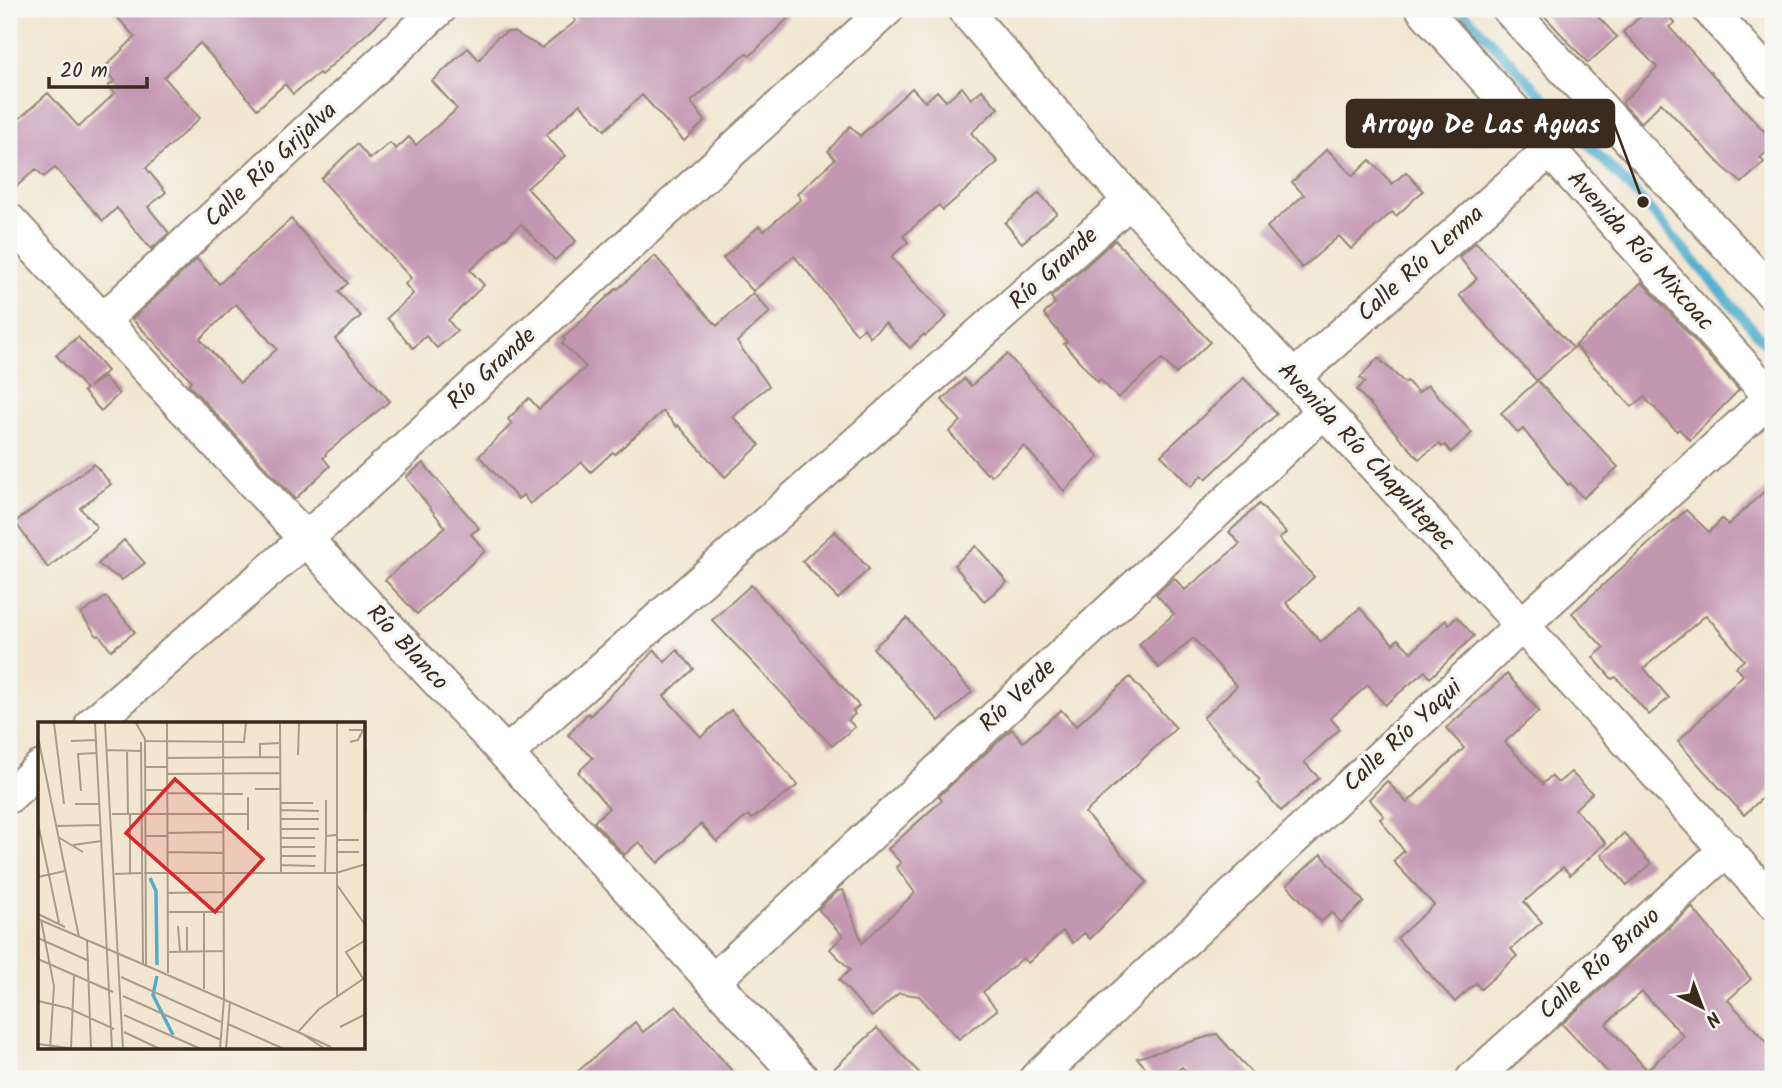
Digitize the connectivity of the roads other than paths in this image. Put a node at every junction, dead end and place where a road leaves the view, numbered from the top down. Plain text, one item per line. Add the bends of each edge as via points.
1 (439, 9) edge
2 (887, 9) edge
3 (964, 9) edge
4 (1423, 9) edge
5 (1509, 9) edge
6 (1709, 9) edge
7 (1773, 80) edge
8 (1549, 151) junction
9 (1130, 201) junction
10 (9, 220) edge
11 (1773, 293) edge
12 (102, 321) junction
13 (1293, 378) junction
14 (1773, 397) edge
15 (1324, 411) junction
16 (306, 538) junction
17 (1522, 625) junction
18 (94, 722) edge
19 (506, 754) junction
20 (38, 770) edge
21 (9, 796) edge
22 (1727, 849) junction
23 (1769, 887) edge
24 (713, 981) junction
25 (802, 1079) edge
26 (1036, 1079) edge
27 (1473, 1079) edge

1 - 12 street, Calle Río Grijalva
2 - 16 street, Río Grande
3 - 9 street, Avenida Río Chapultepec
4 - 8 street, Avenida Río Mixcoac
5 - 11 street
6 - 7 street
8 - 13 street, Calle Río Lerma
8 - 14 street, Avenida Río Mixcoac
9 - 13 street, Avenida Río Chapultepec
9 - 19 street, Río Grande
10 - 12 street, Río Blanco
12 - 16 street, Río Blanco
13 - 15 street, Avenida Río Chapultepec
14 - 17 street, Calle Río Yaqui
15 - 17 street, Avenida Río Chapultepec
15 - 24 street, Río Verde
16 - 18 street, Río Grande
16 - 19 street, Río Blanco
17 - 22 street, Avenida Río Chapultepec
17 - 26 street, Calle Río Yaqui
19 - 24 street, Río Blanco
20 - 21 street
22 - 23 street, Avenida Río Chapultepec
22 - 27 street, Calle Río Bravo
24 - 25 street, Río Blanco

